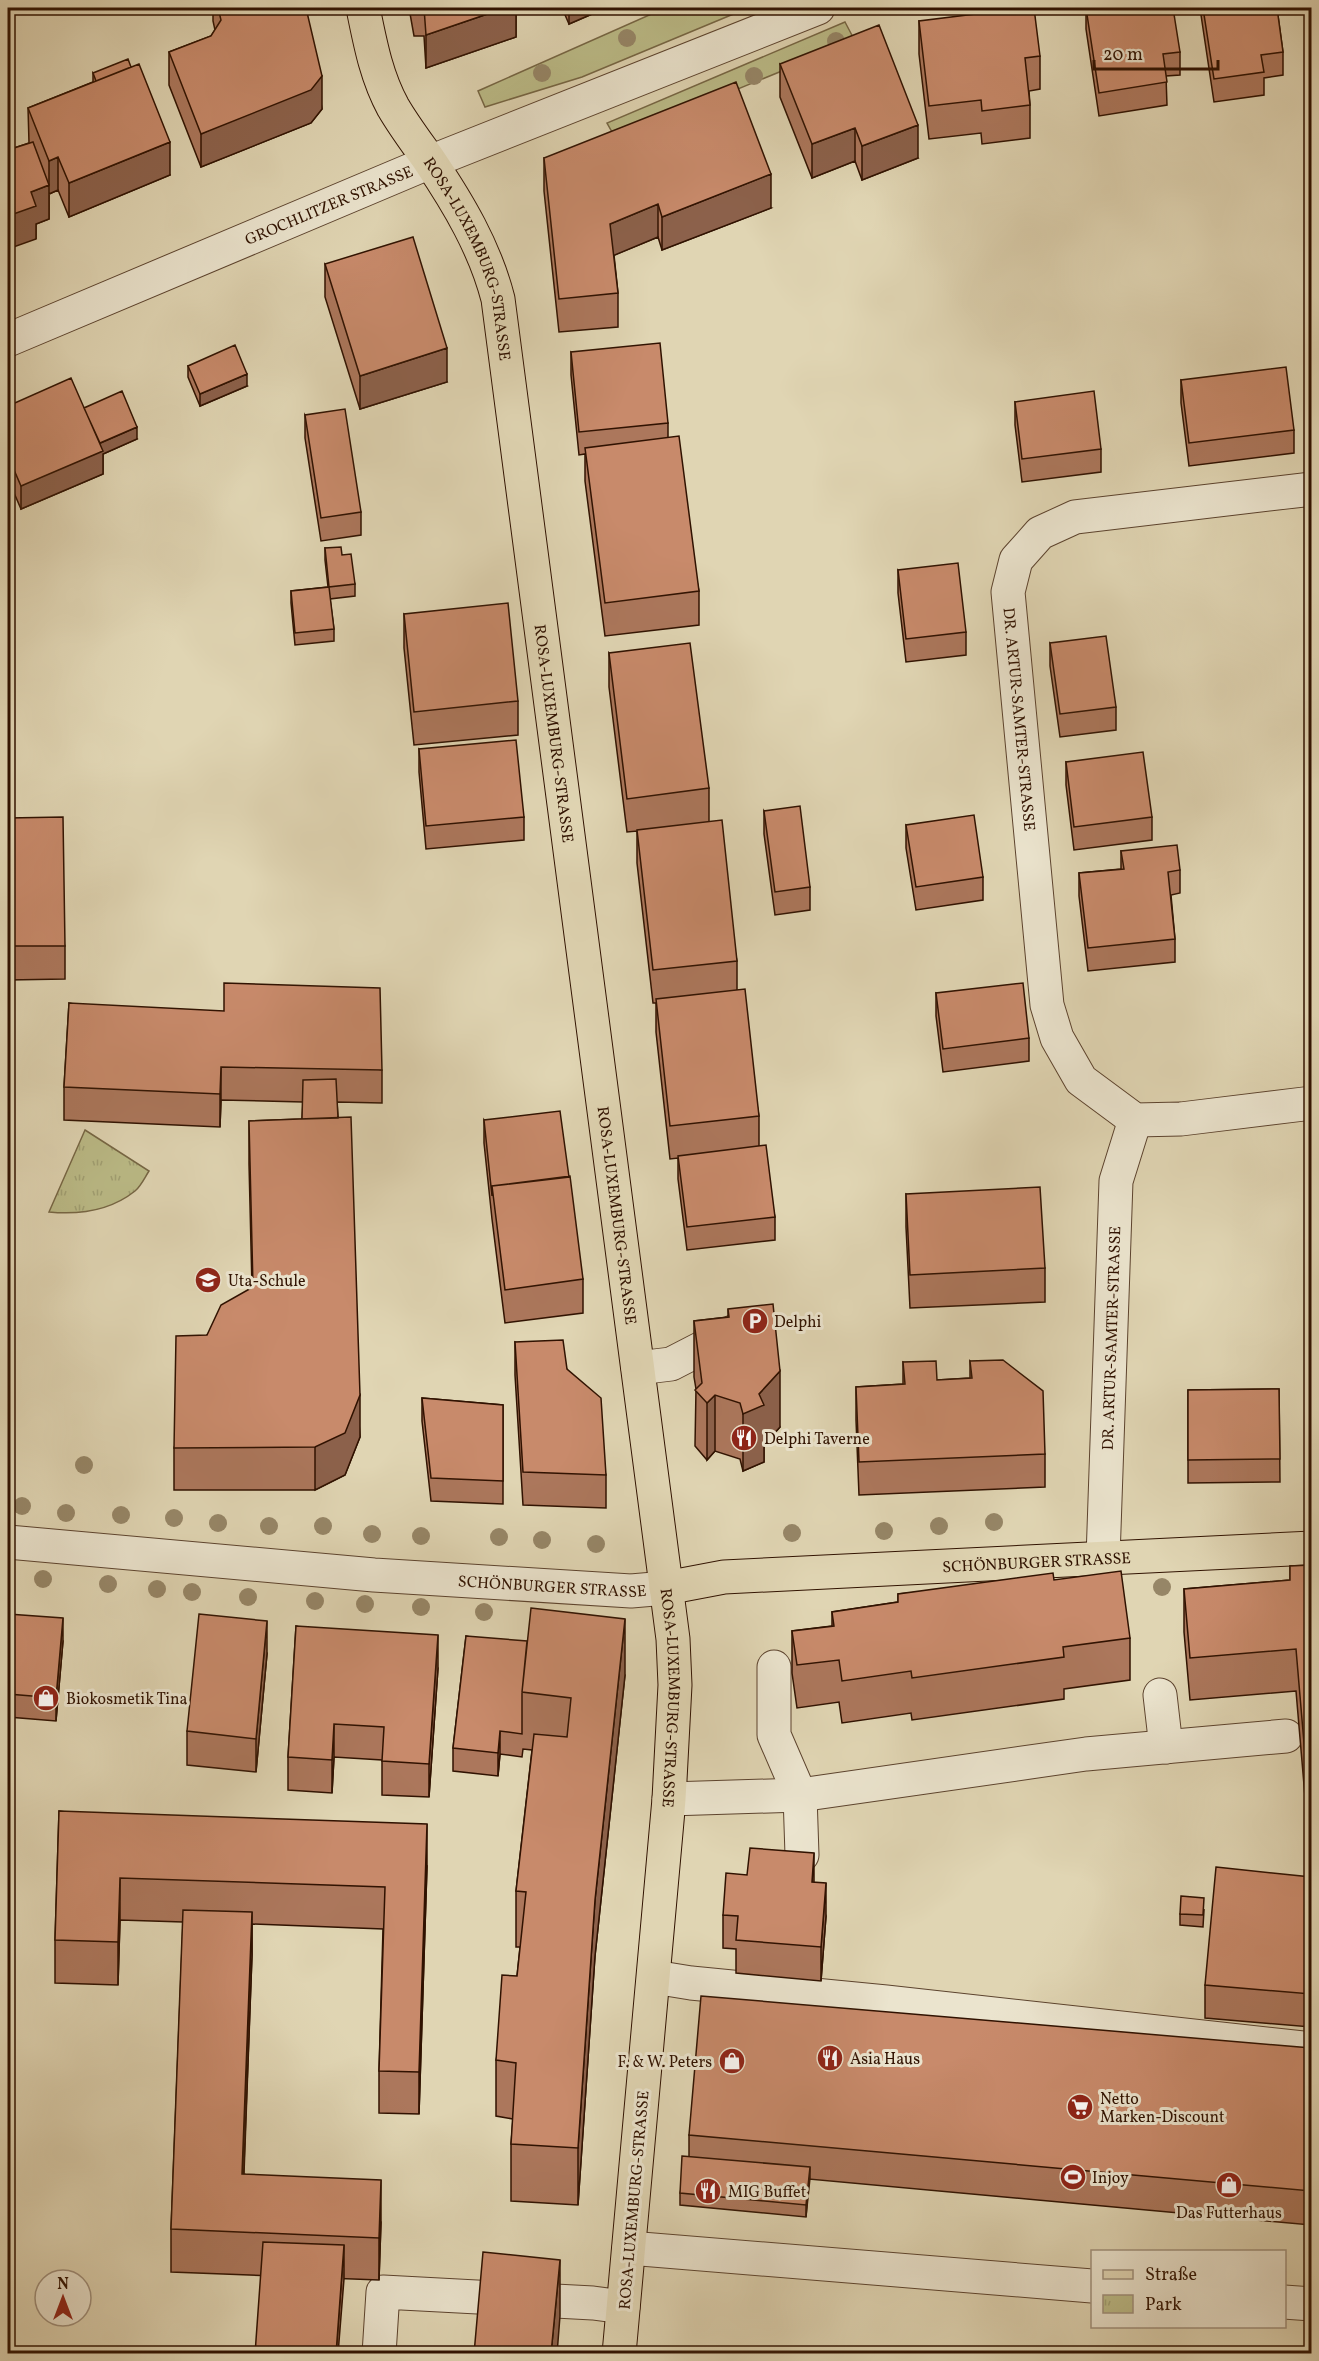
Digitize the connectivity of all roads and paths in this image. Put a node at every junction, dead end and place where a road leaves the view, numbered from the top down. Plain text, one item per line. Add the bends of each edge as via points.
1 (363, 8) edge
2 (818, 8) edge
3 (430, 162) junction
4 (8, 340) edge
5 (1311, 489) edge
6 (1311, 1103) edge
7 (1135, 1120) junction
8 (755, 1321) edge
9 (638, 1368) junction
10 (8, 1542) edge
11 (1311, 1548) edge
12 (1103, 1558) junction
13 (666, 1588) junction
14 (774, 1667) dead end
15 (1160, 1695) dead end
16 (1286, 1736) dead end
17 (1166, 1747) junction
18 (800, 1795) junction
19 (669, 1799) junction
20 (802, 1855) edge
21 (654, 1977) junction
22 (1311, 2049) edge
23 (629, 2248) junction
24 (1091, 2286) edge
25 (1286, 2302) edge
26 (1311, 2304) edge
27 (623, 2307) junction
28 (379, 2354) edge
29 (619, 2354) edge

1 - 3 main road, ROSA-LUXEMBURG-STRASSE via 380,80 393,108
2 - 3 street, GROCHLITZER STRASSE
3 - 4 street, GROCHLITZER STRASSE
3 - 9 main road, ROSA-LUXEMBURG-STRASSE via 481,246 498,299
5 - 7 street, DR. ARTUR-SAMTER-STRASSE via 1075,517 1040,533 1016,560 1008,592 1047,1005 1057,1038 1081,1080
6 - 7 street via 1180,1119
7 - 12 street, DR. ARTUR-SAMTER-STRASSE via 1116,1181
8 - 9 street via 671,1364
9 - 13 main road, ROSA-LUXEMBURG-STRASSE
10 - 13 street, SCHÖNBURGER STRASSE via 374,1575 631,1591
11 - 12 main road, SCHÖNBURGER STRASSE
12 - 13 main road, SCHÖNBURGER STRASSE via 724,1577
13 - 19 main road, ROSA-LUXEMBURG-STRASSE via 675,1685
14 - 18 street via 774,1735
15 - 17 street
16 - 17 street
17 - 18 street via 1053,1758
18 - 19 street
18 - 20 street
19 - 21 main road, ROSA-LUXEMBURG-STRASSE
21 - 22 street
21 - 23 main road, ROSA-LUXEMBURG-STRASSE
23 - 24 street
23 - 27 main road, ROSA-LUXEMBURG-STRASSE
25 - 26 street
27 - 28 street via 383,2292
27 - 29 main road, ROSA-LUXEMBURG-STRASSE

